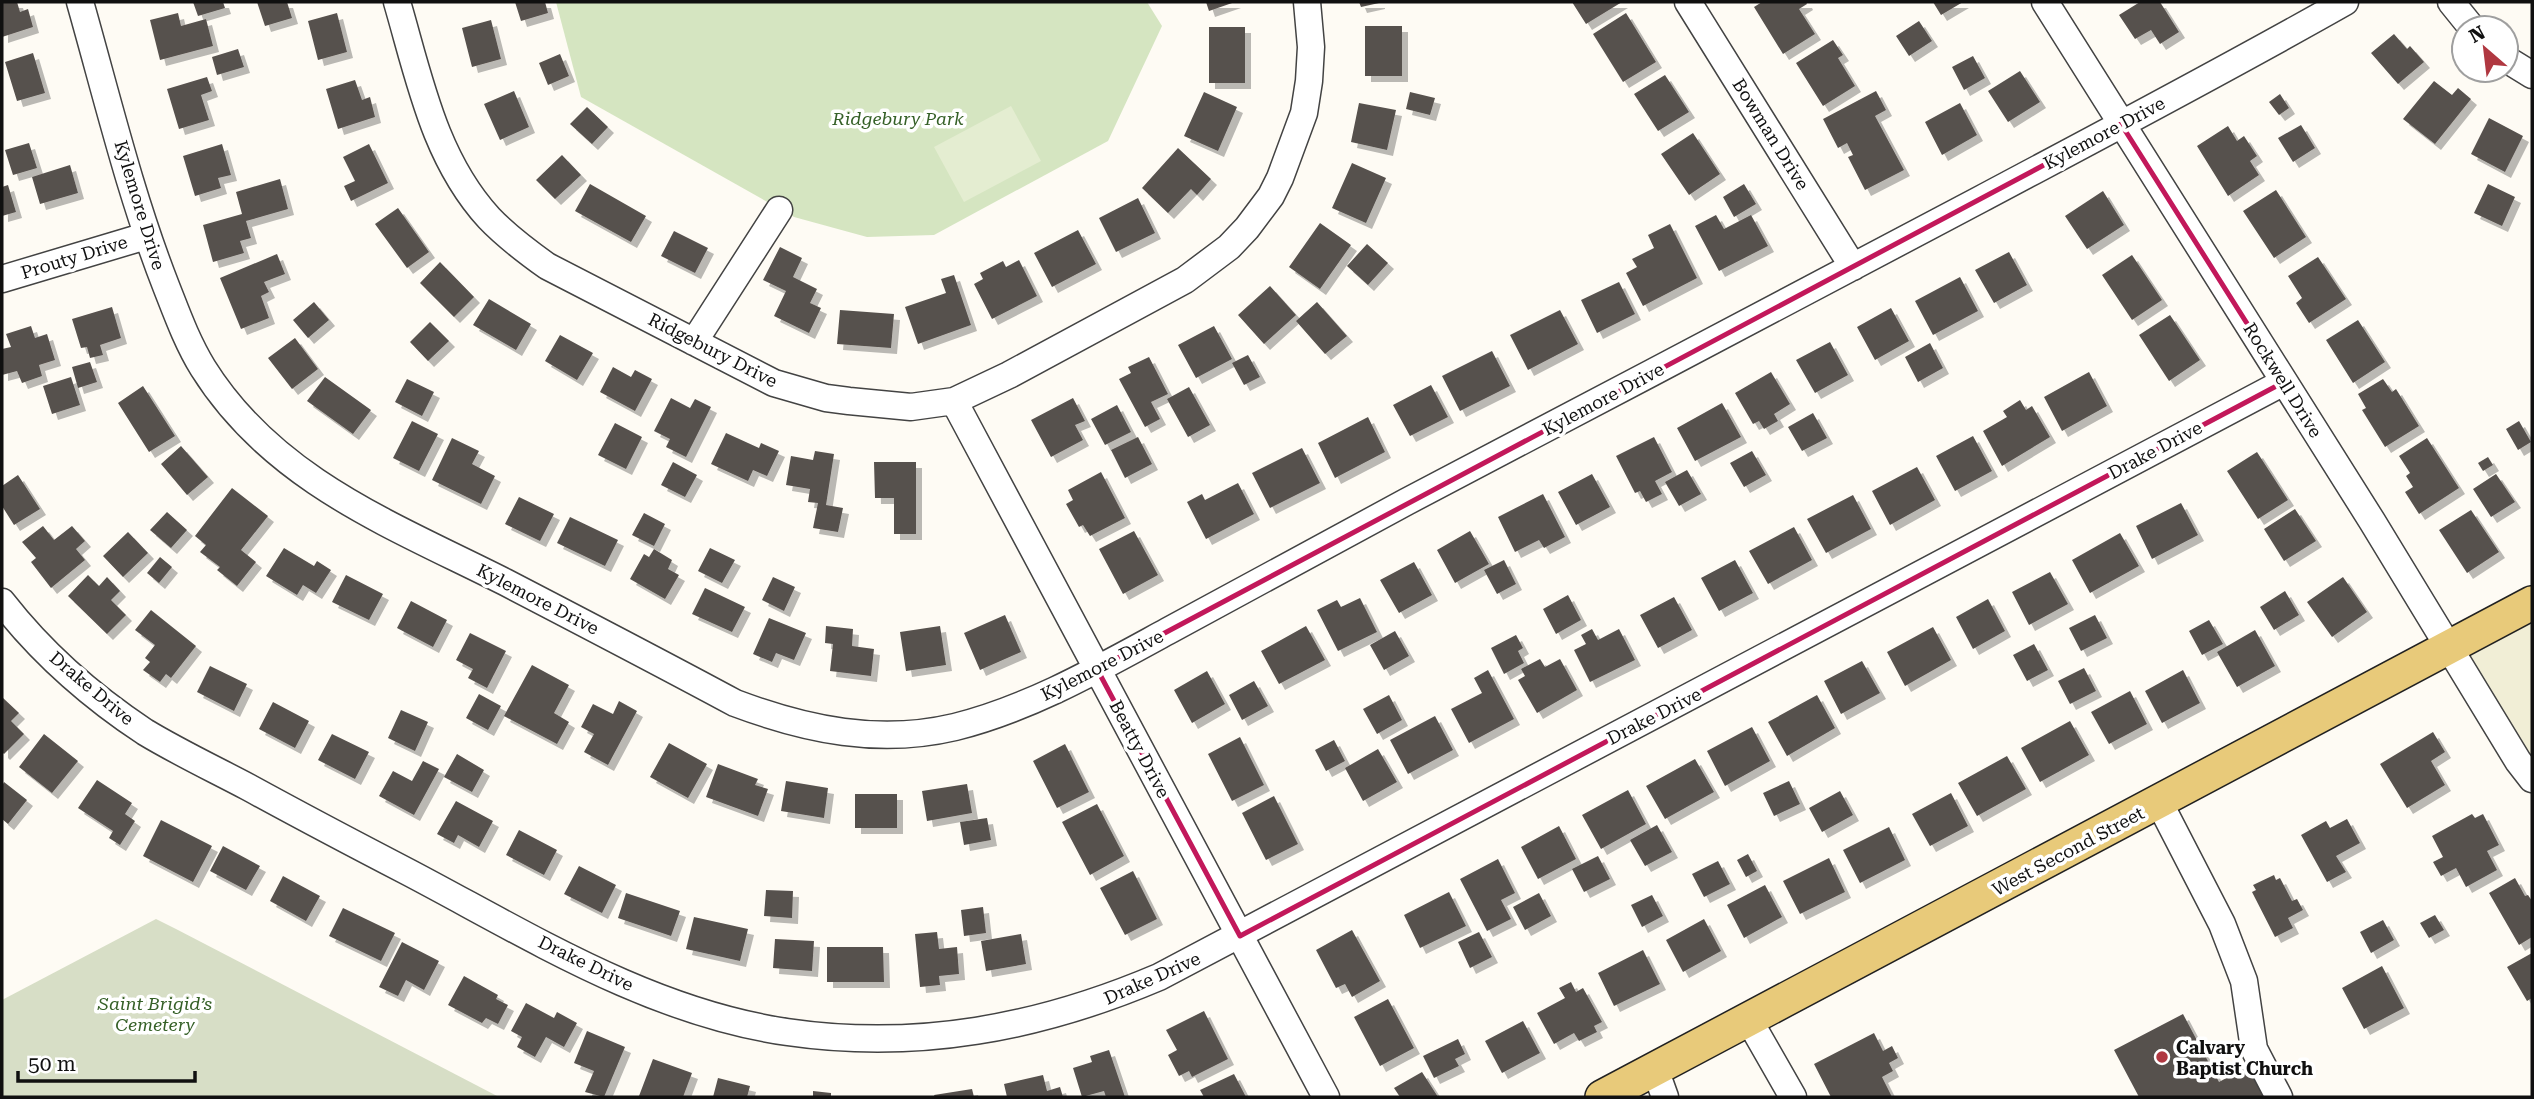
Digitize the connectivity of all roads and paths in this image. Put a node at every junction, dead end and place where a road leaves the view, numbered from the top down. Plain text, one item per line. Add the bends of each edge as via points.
1 (80, 2) edge
2 (397, 2) edge
3 (1307, 2) edge
4 (1688, 2) edge
5 (2045, 2) edge
6 (2345, 2) edge
7 (2121, 124) junction
8 (779, 209) dead end
9 (146, 236) junction
10 (1853, 267) junction
11 (2, 279) edge
12 (694, 342) junction
13 (2284, 382) junction
14 (954, 401) junction
15 (2, 602) edge
16 (2532, 603) edge
17 (2448, 647) junction
18 (1097, 669) junction
19 (2525, 770) edge
20 (2532, 799) edge
21 (2159, 802) junction
22 (1240, 936) junction
23 (1749, 1020) junction
24 (1660, 1083) edge
25 (1326, 1097) edge
26 (1602, 1097) edge
27 (1793, 1097) edge
28 (2279, 1097) edge

1 - 9 street, Kylemore Drive
2 - 12 street, Ridgebury Drive via 444,152 489,218 547,265
3 - 14 street, Ridgebury Drive via 1311,47 1304,113 1271,197 1247,228 1185,280
4 - 10 street, Bowman Drive
5 - 7 street, Rockwell Drive
6 - 7 street, Kylemore Drive
7 - 10 street, Kylemore Drive
7 - 13 street, Rockwell Drive
8 - 12 street
9 - 11 street, Prouty Drive
9 - 18 street, Kylemore Drive via 202,366 239,416 283,459 364,510 736,703 822,730 905,735 996,716
10 - 18 street, Kylemore Drive
12 - 14 street, Ridgebury Drive via 774,383 825,398 911,407
13 - 17 street, Rockwell Drive
13 - 22 street, Drake Drive
14 - 18 street, Beatty Drive
15 - 22 street, Drake Drive via 98,698 147,733 585,965 726,1020 786,1032 861,1038 957,1034 1023,1023 1108,999
16 - 17 main road, West Second Street
17 - 19 street, Rockwell Drive
17 - 21 main road, West Second Street
18 - 22 street, Beatty Drive
19 - 20 street, Rockwell Drive
21 - 23 main road, West Second Street
21 - 28 street via 2222,924 2244,981 2254,1049
22 - 25 street, Beatty Drive
23 - 24 main road, West Second Street
23 - 27 street
24 - 26 main road, West Second Street

